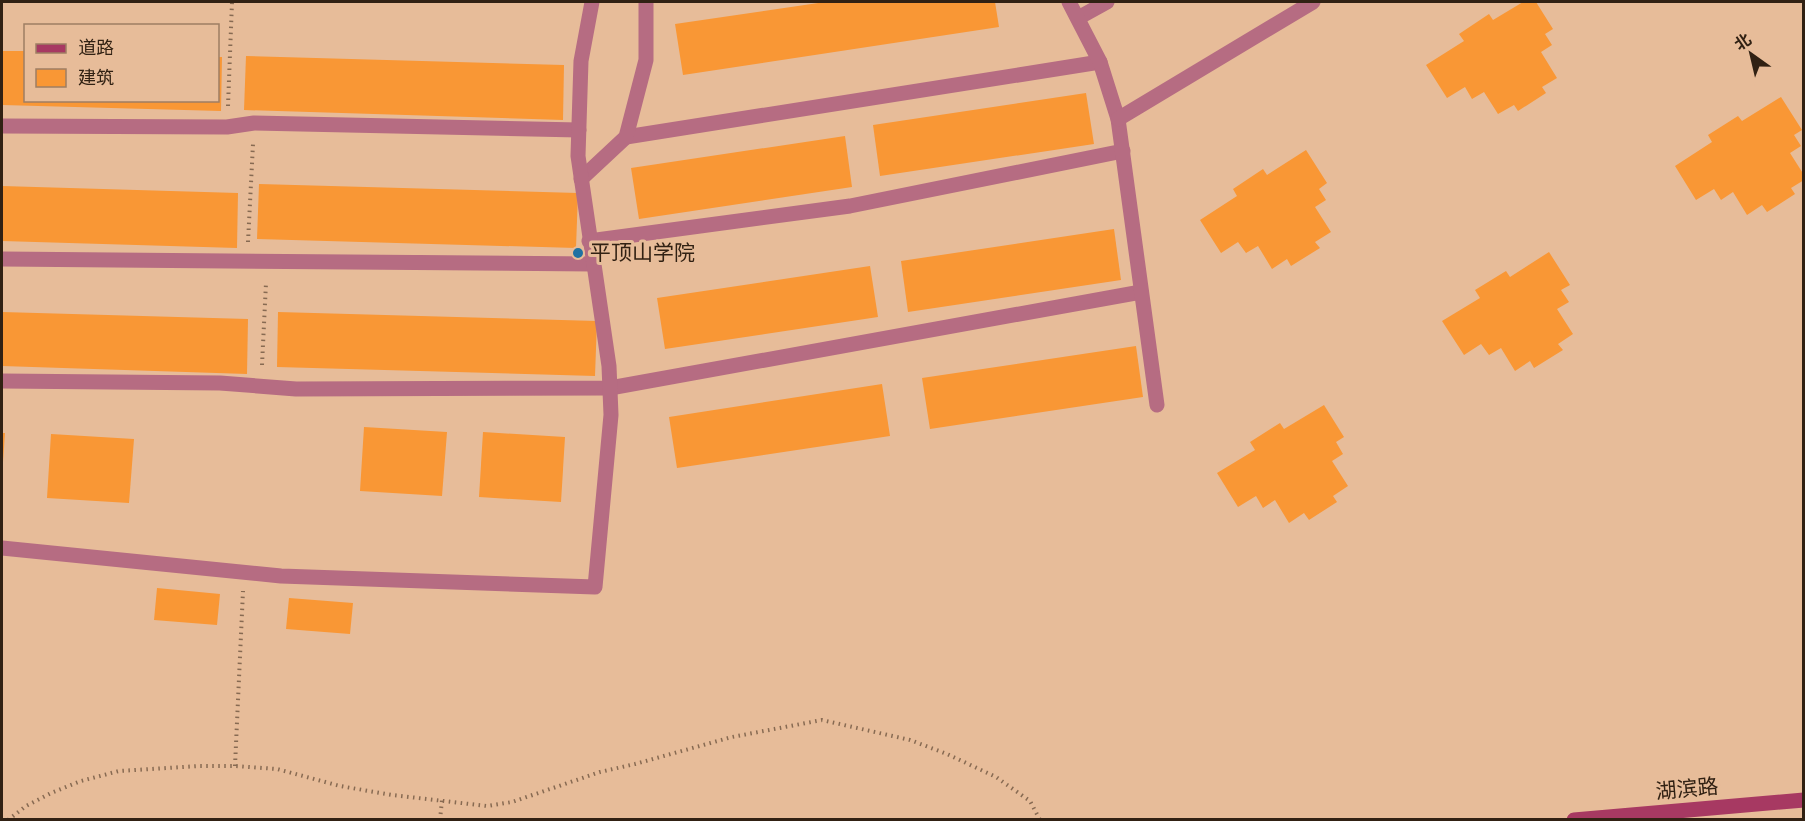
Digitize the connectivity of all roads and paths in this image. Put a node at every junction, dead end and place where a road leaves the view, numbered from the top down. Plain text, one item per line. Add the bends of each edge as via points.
1 (232, 2) edge
2 (592, 2) edge
3 (646, 2) edge
4 (1069, 2) edge
5 (1107, 2) edge
6 (1313, 2) edge
7 (1078, 18) junction
8 (1100, 62) junction
9 (1118, 119) junction
10 (254, 123) junction
11 (2, 126) edge
12 (227, 127) junction
13 (579, 129) junction
14 (626, 137) junction
15 (1123, 151) junction
16 (581, 179) junction
17 (589, 241) junction
18 (2, 259) edge
19 (247, 261) junction
20 (267, 261) junction
21 (593, 264) junction
22 (1141, 292) junction
23 (2, 381) edge
24 (261, 386) junction
25 (610, 388) junction
26 (1157, 405) dead end
27 (2, 548) edge
28 (243, 573) junction
29 (235, 766) junction
30 (442, 800) junction
31 (1803, 800) edge
32 (8, 819) edge
33 (440, 819) edge
34 (1040, 819) edge
35 (1574, 819) edge

1 - 12 path
2 - 13 street via 581,60
3 - 14 street via 646,60
4 - 7 street
5 - 7 street
6 - 9 street
7 - 8 street
8 - 9 street
8 - 14 street
9 - 15 street
10 - 12 street
10 - 13 street
10 - 19 path
11 - 12 street
13 - 16 street
14 - 16 street
15 - 17 street via 850,206
15 - 22 street
16 - 17 street
17 - 21 street
18 - 19 street
19 - 20 street
20 - 21 street
20 - 24 path
21 - 25 street
22 - 25 street
22 - 26 street
23 - 24 street via 220,382
24 - 25 street
25 - 28 street via 611,415 595,587
27 - 28 street
28 - 29 path
29 - 30 path via 277,769 350,788
29 - 32 path via 119,771 51,793
30 - 33 path
30 - 34 path via 487,806 512,802 600,772 732,737 822,720 910,740 946,754 996,777 1030,801
31 - 35 street, 湖滨路

